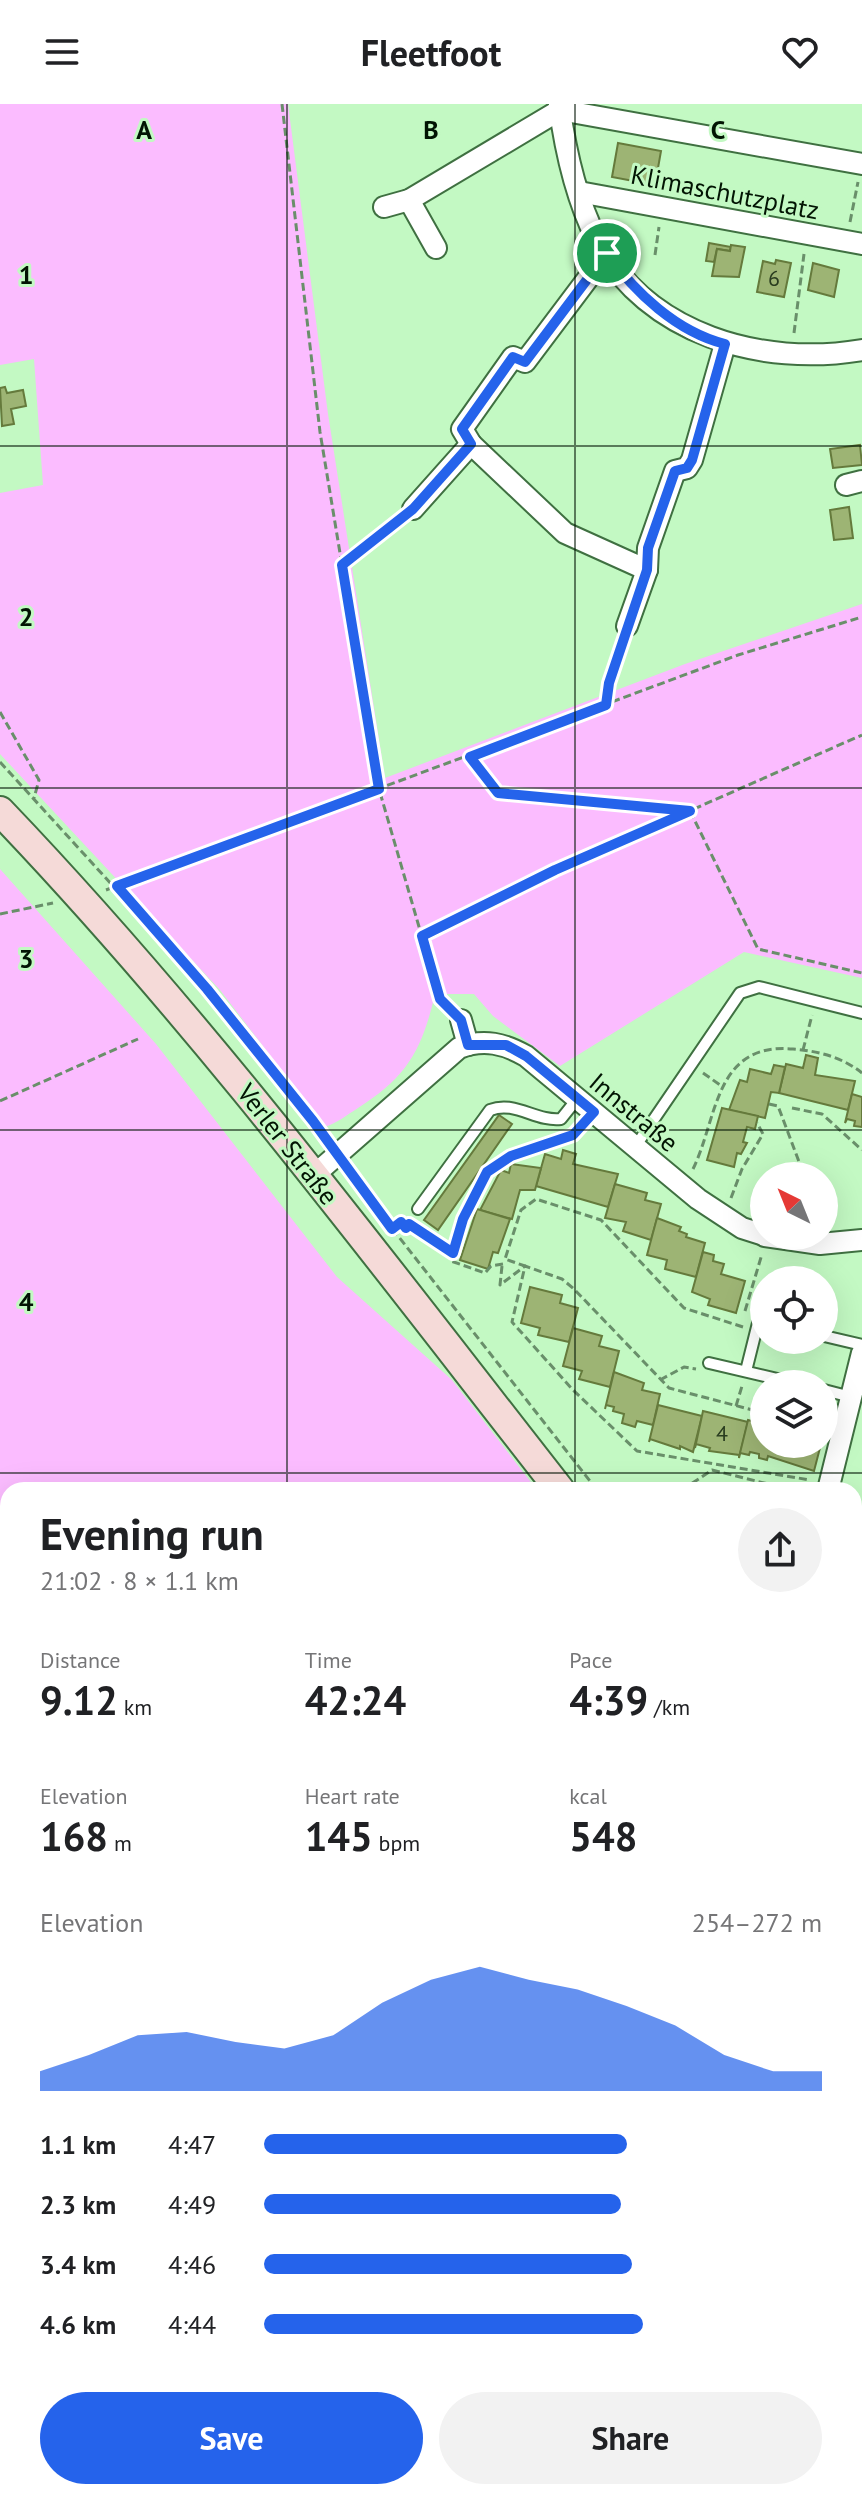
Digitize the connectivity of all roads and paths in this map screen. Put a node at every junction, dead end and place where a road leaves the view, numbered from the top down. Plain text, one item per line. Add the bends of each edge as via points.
1 (282, 104) edge
2 (559, 107) edge
3 (862, 164) edge
4 (579, 192) junction
5 (409, 200) junction
6 (384, 207) dead end
7 (662, 207) junction
8 (807, 234) junction
9 (854, 243) edge
10 (436, 248) dead end
11 (607, 253) junction
12 (655, 255) dead end
13 (725, 344) junction
14 (862, 350) edge
15 (791, 354) junction
16 (471, 444) junction
17 (413, 509) joint
18 (342, 565) junction
19 (647, 570) junction
20 (862, 617) edge
21 (627, 626) joint
22 (606, 705) junction
23 (0, 712) edge
24 (862, 735) edge
25 (470, 757) junction
26 (0, 762) edge
27 (379, 789) junction
28 (34, 798) junction
29 (0, 811) edge
30 (690, 811) junction
31 (117, 886) junction
32 (26, 906) dead end
33 (0, 914) edge
34 (422, 936) junction
35 (862, 973) edge
36 (816, 1001) junction
37 (862, 1013) edge
38 (461, 1020) joint
39 (138, 1039) dead end
40 (468, 1045) junction
41 (803, 1050) junction
42 (690, 1064) junction
43 (862, 1073) edge
44 (723, 1087) junction
45 (577, 1099) junction
46 (0, 1101) edge
47 (769, 1104) dead end
48 (792, 1108) dead end
49 (594, 1112) junction
50 (757, 1123) dead end
51 (635, 1147) junction
52 (862, 1150) edge
53 (337, 1156) junction
54 (799, 1162) edge
55 (313, 1176) junction
56 (681, 1184) junction
57 (418, 1209) joint
58 (724, 1217) junction
59 (409, 1224) junction
60 (392, 1229) junction
61 (750, 1229) edge
62 (862, 1240) edge
63 (838, 1242) edge
64 (762, 1250) edge
65 (453, 1253) junction
66 (505, 1259) junction
67 (502, 1266) junction
68 (525, 1266) junction
69 (745, 1312) dead end
70 (750, 1328) edge
71 (838, 1339) edge
72 (862, 1345) edge
73 (862, 1353) edge
74 (750, 1354) edge
75 (709, 1363) joint
76 (746, 1371) junction
77 (750, 1372) edge
78 (660, 1380) junction
79 (838, 1394) edge
80 (851, 1397) junction
81 (736, 1406) junction
82 (750, 1410) edge
83 (554, 1482) edge
84 (591, 1482) edge
85 (694, 1482) edge
86 (760, 1482) edge
87 (801, 1482) edge
88 (823, 1482) edge

1 - 18 path via 320,432
2 - 3 street
2 - 4 street
2 - 5 street
3 - 9 path
4 - 7 street, Klimaschutzplatz
4 - 11 street
5 - 6 street
5 - 10 street
7 - 8 street, Klimaschutzplatz
7 - 12 path
8 - 9 street, Klimaschutzplatz
8 - 15 path
11 - 13 street via 627,282 659,309
11 - 16 street via 525,362 513,357 462,429
13 - 15 street
13 - 19 street via 692,460 687,468 675,471 648,548
14 - 15 street
16 - 17 street
16 - 19 street via 565,533
17 - 18 path
18 - 27 path
19 - 21 street
20 - 22 path via 738,655
21 - 22 path
22 - 25 path
23 - 28 path via 39,780
24 - 30 path
25 - 27 path
25 - 30 path via 498,793
26 - 28 path
27 - 31 path
27 - 34 path
28 - 31 path
29 - 55 main road, Verler Straße via 128,949
30 - 34 path
30 - 35 path via 758,949
31 - 53 path via 207,989
32 - 33 path
34 - 38 path via 440,999
36 - 37 lane
36 - 41 path
36 - 42 lane via 759,987 740,993
38 - 40 street
39 - 46 path
40 - 45 street, Innstraße via 506,1045
40 - 53 street
41 - 43 path via 846,1060
41 - 44 path via 757,1051 740,1063
42 - 44 path
42 - 51 lane
44 - 56 path via 695,1165
45 - 49 street, Innstraße
45 - 57 lane via 561,1119 550,1121 517,1108 490,1110
47 - 54 path via 778,1106
48 - 52 path via 822,1114
49 - 51 street, Innstraße
49 - 65 path via 573,1135 511,1156 487,1172
50 - 58 path via 763,1134 742,1169
51 - 56 street, Innstraße
53 - 55 street
53 - 60 path
55 - 83 main road, Verler Straße
56 - 58 street, Innstraße
57 - 59 path
58 - 61 street, Innstraße
59 - 60 path via 406,1228 401,1222
59 - 65 path
60 - 84 path
62 - 63 street, Innstraße
64 - 69 path
65 - 67 path via 451,1261 485,1273 491,1266
66 - 67 path
66 - 68 path
66 - 70 path via 521,1210 536,1199 601,1220 684,1308
67 - 68 path via 500,1285
68 - 78 path via 574,1289
68 - 87 path via 512,1322 637,1451
71 - 72 lane
73 - 80 street
74 - 76 lane
75 - 76 lane
75 - 78 path via 697,1370 684,1367
76 - 77 lane
76 - 81 path
78 - 81 path via 669,1388
79 - 80 lane
80 - 88 street
81 - 82 path
85 - 86 path via 712,1470

